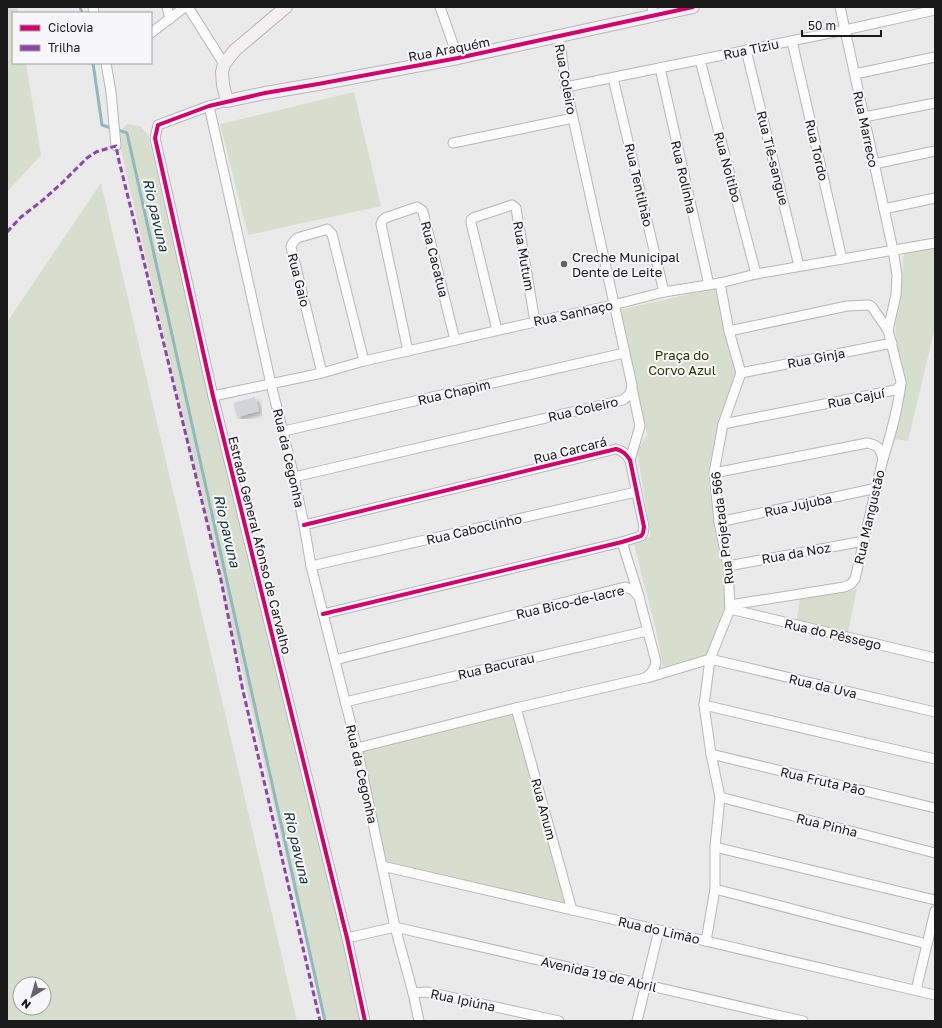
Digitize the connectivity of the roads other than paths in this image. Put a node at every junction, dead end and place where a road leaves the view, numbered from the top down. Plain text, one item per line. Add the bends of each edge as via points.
1 (167, 7) edge
2 (185, 7) edge
3 (188, 7) edge
4 (286, 7) edge
5 (440, 7) edge
6 (693, 7) edge
7 (840, 7) edge
8 (935, 10) edge
9 (652, 11) edge
10 (170, 19) junction
11 (845, 30) junction
12 (152, 32) edge
13 (559, 36) junction
14 (792, 41) junction
15 (746, 50) junction
16 (935, 57) edge
17 (458, 58) junction
18 (700, 60) junction
19 (106, 64) edge
20 (224, 64) junction
21 (660, 68) junction
22 (855, 74) junction
23 (613, 78) junction
24 (566, 87) junction
25 (227, 101) junction
26 (935, 103) edge
27 (209, 106) junction
28 (864, 117) junction
29 (573, 118) junction
30 (453, 143) dead end
31 (116, 146) dead end
32 (935, 151) edge
33 (874, 164) junction
34 (935, 198) edge
35 (884, 210) junction
36 (935, 244) edge
37 (893, 250) junction
38 (842, 259) junction
39 (800, 266) junction
40 (756, 274) junction
41 (720, 283) junction
42 (709, 285) junction
43 (664, 292) junction
44 (613, 305) junction
45 (535, 322) junction
46 (497, 330) junction
47 (888, 330) junction
48 (729, 331) junction
49 (455, 340) junction
50 (892, 343) junction
51 (408, 351) junction
52 (624, 353) junction
53 (364, 361) junction
54 (322, 372) junction
55 (741, 373) junction
56 (901, 382) junction
57 (271, 384) junction
58 (632, 385) junction
59 (213, 396) junction
60 (723, 424) junction
61 (284, 431) junction
62 (883, 459) junction
63 (630, 460) junction
64 (714, 473) junction
65 (294, 478) junction
66 (876, 488) junction
67 (636, 492) junction
68 (719, 522) junction
69 (304, 525) junction
70 (864, 541) junction
71 (622, 542) junction
72 (311, 566) junction
73 (728, 566) junction
74 (639, 597) junction
75 (730, 607) junction
76 (323, 614) junction
77 (647, 631) junction
78 (935, 658) edge
79 (710, 659) junction
80 (335, 660) junction
81 (645, 678) junction
82 (345, 702) junction
83 (704, 705) junction
84 (516, 708) junction
85 (935, 712) edge
86 (356, 748) junction
87 (711, 754) junction
88 (935, 759) edge
89 (720, 798) junction
90 (935, 808) edge
91 (715, 847) junction
92 (935, 852) edge
93 (382, 866) junction
94 (715, 889) junction
95 (935, 900) edge
96 (572, 910) junction
97 (935, 911) edge
98 (395, 927) junction
99 (659, 930) junction
100 (347, 938) junction
101 (706, 940) junction
102 (927, 944) junction
103 (646, 984) junction
104 (916, 990) junction
105 (413, 993) junction
106 (935, 995) edge
107 (365, 1021) edge
108 (419, 1021) edge
109 (559, 1021) edge
110 (637, 1021) edge
111 (803, 1021) edge

1 - 10 street
2 - 10 street
3 - 20 street
4 - 20 street via 235,50
5 - 17 street
6 - 9 street, Rua Araquém
7 - 11 street, Rua Marreco
8 - 11 street, Rua Tiziu
9 - 13 street, Rua Araquém
10 - 12 street
11 - 14 street, Rua Tiziu
11 - 22 street, Rua Marreco
13 - 17 street, Rua Araquém
13 - 24 street, Rua Coleiro
14 - 15 street, Rua Tiziu
14 - 38 street, Rua Tordo
15 - 18 street, Rua Tiziu
15 - 39 street, Rua Tiê-sangue
16 - 22 street
17 - 25 street, Rua Araquém
18 - 21 street, Rua Tiziu
18 - 40 street, Rua Noitibo
19 - 31 street via 112,92
20 - 25 street via 222,72
21 - 23 street, Rua Tiziu
21 - 42 street, Rua Rolinha
22 - 28 street, Rua Marreco
23 - 24 street, Rua Tiziu
23 - 43 street, Rua Tentilhão
24 - 29 street, Rua Coleiro
25 - 27 street, Rua Araquém
26 - 28 street
27 - 57 street, Rua da Cegonha
27 - 59 street, Estrada General Afonso de Carvalho via 158,125 155,138
28 - 33 street, Rua Marreco
29 - 30 street
29 - 44 street, Rua Coleiro
32 - 33 street
33 - 35 street, Rua Marreco
34 - 35 street
35 - 37 street, Rua Marreco
36 - 37 street, Rua Sanhaço
37 - 38 street, Rua Sanhaço
37 - 47 street, Rua Marreco via 897,276 896,295
38 - 39 street, Rua Sanhaço
39 - 40 street, Rua Sanhaço
40 - 41 street, Rua Sanhaço
41 - 42 street, Rua Sanhaço
41 - 48 street
42 - 43 street, Rua Sanhaço
43 - 44 street, Rua Sanhaço
44 - 45 street, Rua Sanhaço
44 - 52 street, Rua Coleiro
45 - 46 street, Rua Sanhaço
45 - 46 street, Rua Mutum via 516,208 512,205 473,218 471,223
46 - 49 street, Rua Sanhaço
47 - 48 street, Rua Cajuí via 872,307 865,304
47 - 50 street, Rua Cajuí
48 - 55 street
49 - 51 street, Rua Sanhaço
49 - 51 street, Rua Cacatua via 423,212 417,207 385,218 381,224
50 - 55 street, Rua Ginja
50 - 56 street, Rua Cajuí
51 - 53 street, Rua Sanhaço
52 - 58 street, Rua Coleiro
52 - 61 street, Rua Chapim
53 - 54 street, Rua Sanhaço
53 - 54 street, Rua Gaio via 332,234 327,229 297,238 291,247
54 - 57 street, Rua Sanhaço
55 - 60 street, Rua Projetada 566
56 - 60 street, Rua Cajuí via 895,390
56 - 62 street via 892,432
57 - 59 street, Rua Sanhaço
57 - 61 street, Rua da Cegonha
58 - 63 street via 640,426
58 - 65 street, Rua Coleiro via 630,394 623,400
59 - 100 street, Estrada General Afonso de Carvalho
60 - 64 street, Rua Projetada 566
61 - 65 street, Rua da Cegonha
62 - 64 street, Rua Mangustão via 878,447 867,444
62 - 66 street, Rua Mangustão
63 - 67 street
63 - 69 street, Rua Carcará via 625,452 616,449
64 - 68 street, Rua Projetada 566
65 - 69 street, Rua da Cegonha
66 - 68 street, Rua Jujuba
66 - 70 street, Rua Mangustão
67 - 71 street via 643,533
67 - 72 street, Rua Caboclinho
68 - 73 street, Rua Projetada 566
69 - 72 street, Rua da Cegonha
70 - 73 street, Rua da Noz
70 - 75 street, Rua Mangustão via 855,579 851,584
71 - 74 street
71 - 76 street
72 - 76 street, Rua da Cegonha
73 - 75 street, Rua Projetada 566
74 - 77 street, Rua Bico-de-lacre
74 - 80 street, Rua Bico-de-lacre via 633,590 625,587
75 - 78 street, Rua do Pêssego
75 - 79 street, Rua Projetada 566
76 - 80 street, Rua da Cegonha
77 - 81 street, Rua Bico-de-lacre via 656,662 653,671
77 - 82 street, Rua Bacurau
79 - 81 street
79 - 83 street, Rua Projetada 566
79 - 85 street, Rua da Uva
80 - 82 street, Rua da Cegonha
81 - 84 street
82 - 86 street, Rua da Cegonha
83 - 87 street, Rua Projetada 566
83 - 88 street
84 - 86 street
84 - 96 street, Rua Anum
86 - 93 street, Rua da Cegonha
87 - 89 street, Rua Projetada 566
87 - 90 street, Rua Fruta Pão
89 - 91 street, Rua Projetada 566
89 - 92 street, Rua Pinha
91 - 94 street, Rua Projetada 566
91 - 95 street
93 - 96 street, Rua do Limão
93 - 98 street, Rua da Cegonha
94 - 101 street, Rua Projetada 566
94 - 102 street
96 - 99 street, Rua do Limão
97 - 102 street
98 - 100 street
98 - 103 street, Avenida 19 de Abril
98 - 105 street, Rua da Cegonha
99 - 101 street, Rua do Limão
99 - 103 street
100 - 107 street, Estrada General Afonso de Carvalho
101 - 104 street, Rua do Limão
102 - 104 street
103 - 110 street
103 - 111 street, Avenida 19 de Abril
104 - 106 street, Rua do Limão
105 - 108 street, Rua da Cegonha
105 - 109 street, Rua Ipiúna via 437,994

